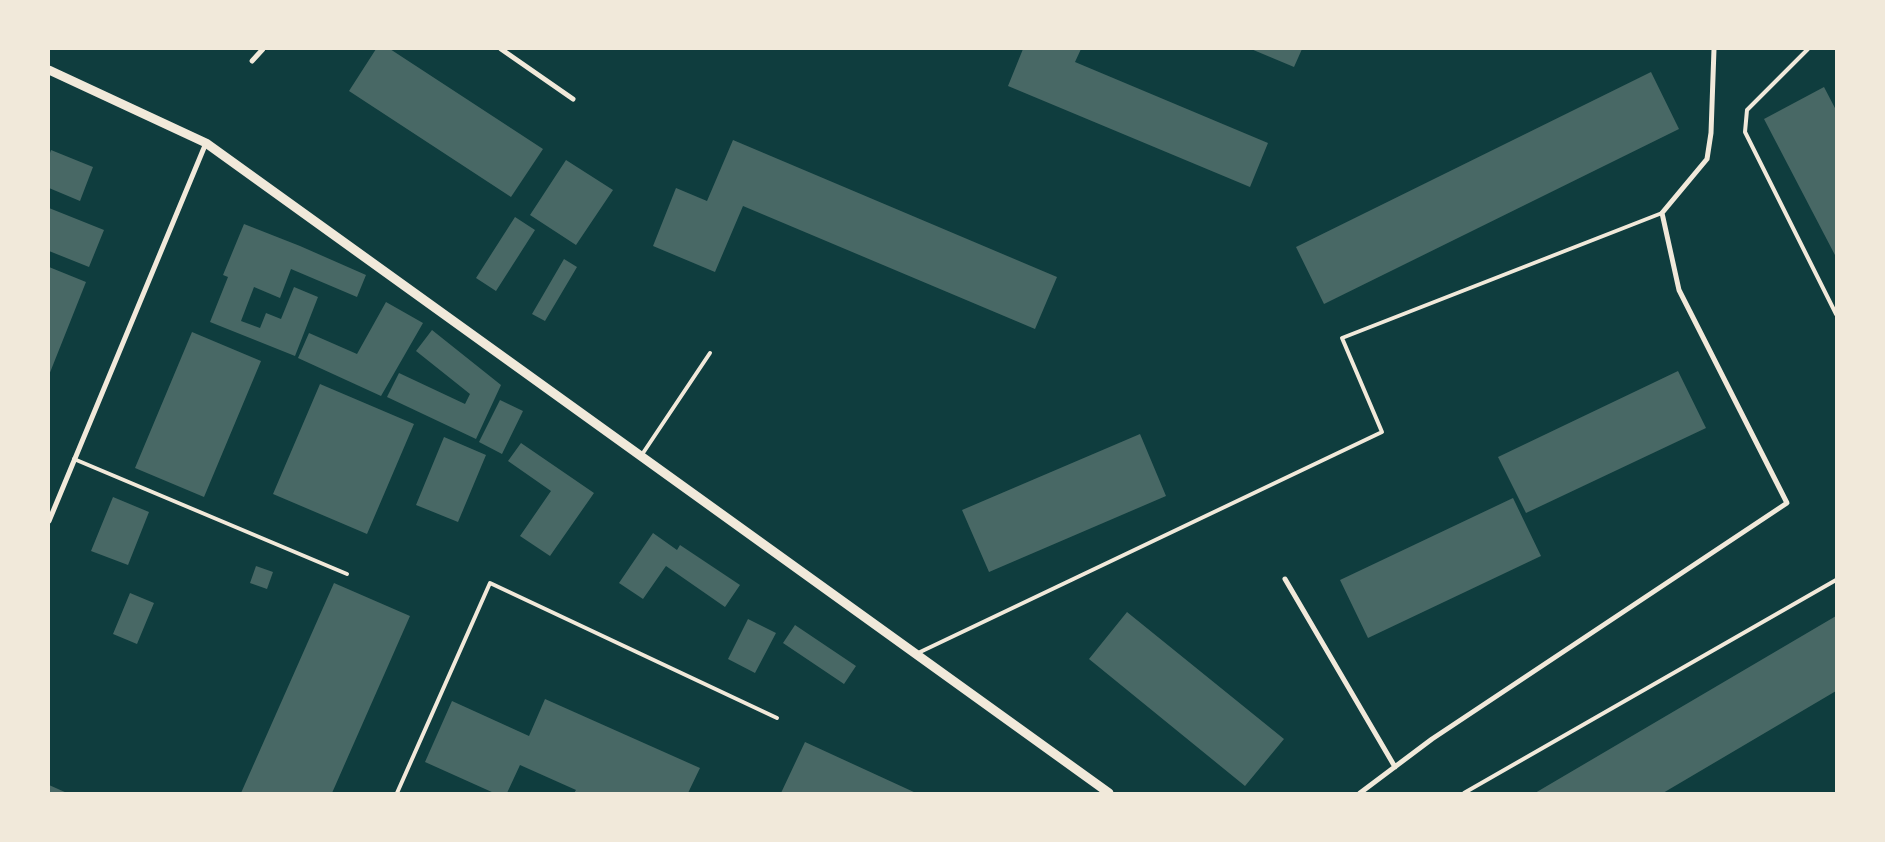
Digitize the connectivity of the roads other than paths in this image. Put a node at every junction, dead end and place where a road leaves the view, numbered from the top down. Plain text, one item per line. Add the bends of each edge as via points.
1 (262, 49) edge
2 (501, 49) edge
3 (1714, 49) edge
4 (1808, 49) edge
5 (252, 61) dead end
6 (49, 70) edge
7 (573, 99) dead end
8 (206, 143) junction
9 (1662, 213) junction
10 (1836, 314) edge
11 (710, 353) dead end
12 (640, 456) junction
13 (74, 459) junction
14 (49, 520) edge
15 (347, 574) dead end
16 (1285, 580) dead end
17 (1836, 580) edge
18 (916, 654) junction
19 (777, 718) dead end
20 (1395, 767) junction
21 (397, 793) edge
22 (1109, 793) edge
23 (1360, 793) edge
24 (1464, 793) edge

1 - 5 street
2 - 7 street
3 - 9 street via 1707,159
4 - 10 lane via 1747,110 1745,132
6 - 8 street
8 - 12 street
8 - 13 street
9 - 18 lane via 1342,338 1382,432
9 - 20 street via 1679,290 1787,503 1432,739
11 - 12 lane
12 - 18 street
13 - 14 street
13 - 15 lane
16 - 20 street
17 - 24 lane
18 - 22 street
19 - 21 lane via 490,583
20 - 23 street

